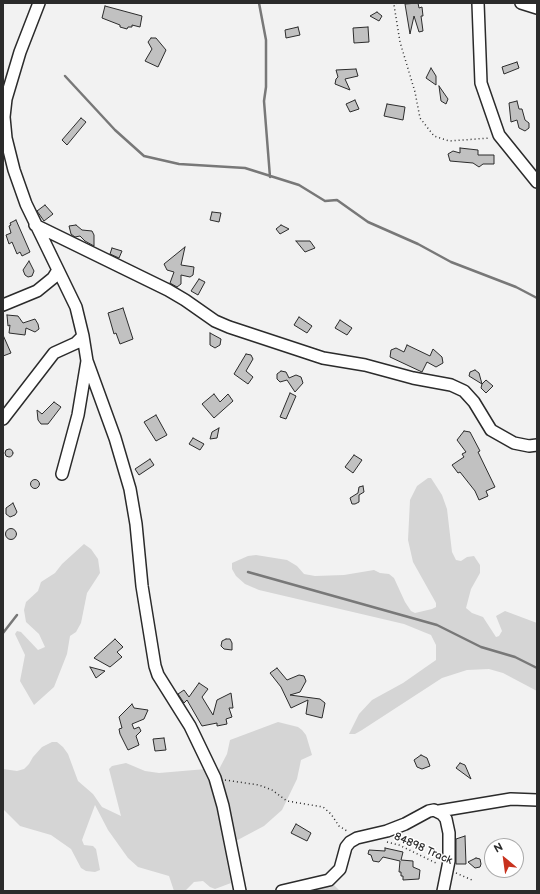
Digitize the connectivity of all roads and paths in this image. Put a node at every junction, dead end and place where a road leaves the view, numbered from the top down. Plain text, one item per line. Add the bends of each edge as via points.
1 (40, 3) edge
2 (397, 3) edge
3 (478, 3) edge
4 (521, 3) edge
5 (537, 8) edge
6 (502, 139) junction
7 (537, 182) edge
8 (35, 225) junction
9 (58, 270) junction
10 (3, 305) edge
11 (84, 336) junction
12 (87, 361) junction
13 (3, 419) edge
14 (537, 445) edge
15 (62, 474) dead end
16 (215, 778) junction
17 (537, 800) edge
18 (439, 811) junction
19 (357, 838) junction
20 (385, 841) dead end
21 (447, 869) junction
22 (472, 880) dead end
23 (240, 891) edge
24 (282, 891) edge
25 (443, 891) edge

1 - 8 street via 13,73 4,117 14,170
2 - 6 path via 394,5 400,42 420,118 434,136 449,141
3 - 6 street via 481,83
4 - 5 street
6 - 7 street
8 - 9 street
8 - 14 street via 168,290 215,321 229,327 323,358 452,385 464,391 474,402 491,430 514,443
9 - 10 street via 53,278 37,291
9 - 11 street via 76,307
11 - 12 street
11 - 13 street via 76,343 54,353
12 - 15 street via 78,415
12 - 16 street via 115,438 130,489 142,586 158,676 190,726
16 - 19 path via 259,785 272,790 287,801 323,807 340,826
16 - 23 street
17 - 18 street via 511,799
18 - 19 street via 429,811 387,831
18 - 21 street via 446,819 449,833
19 - 24 street via 346,847 340,869 329,880
20 - 21 path, 84898 Track via 399,845
21 - 22 path, 84898 Track
21 - 25 street

